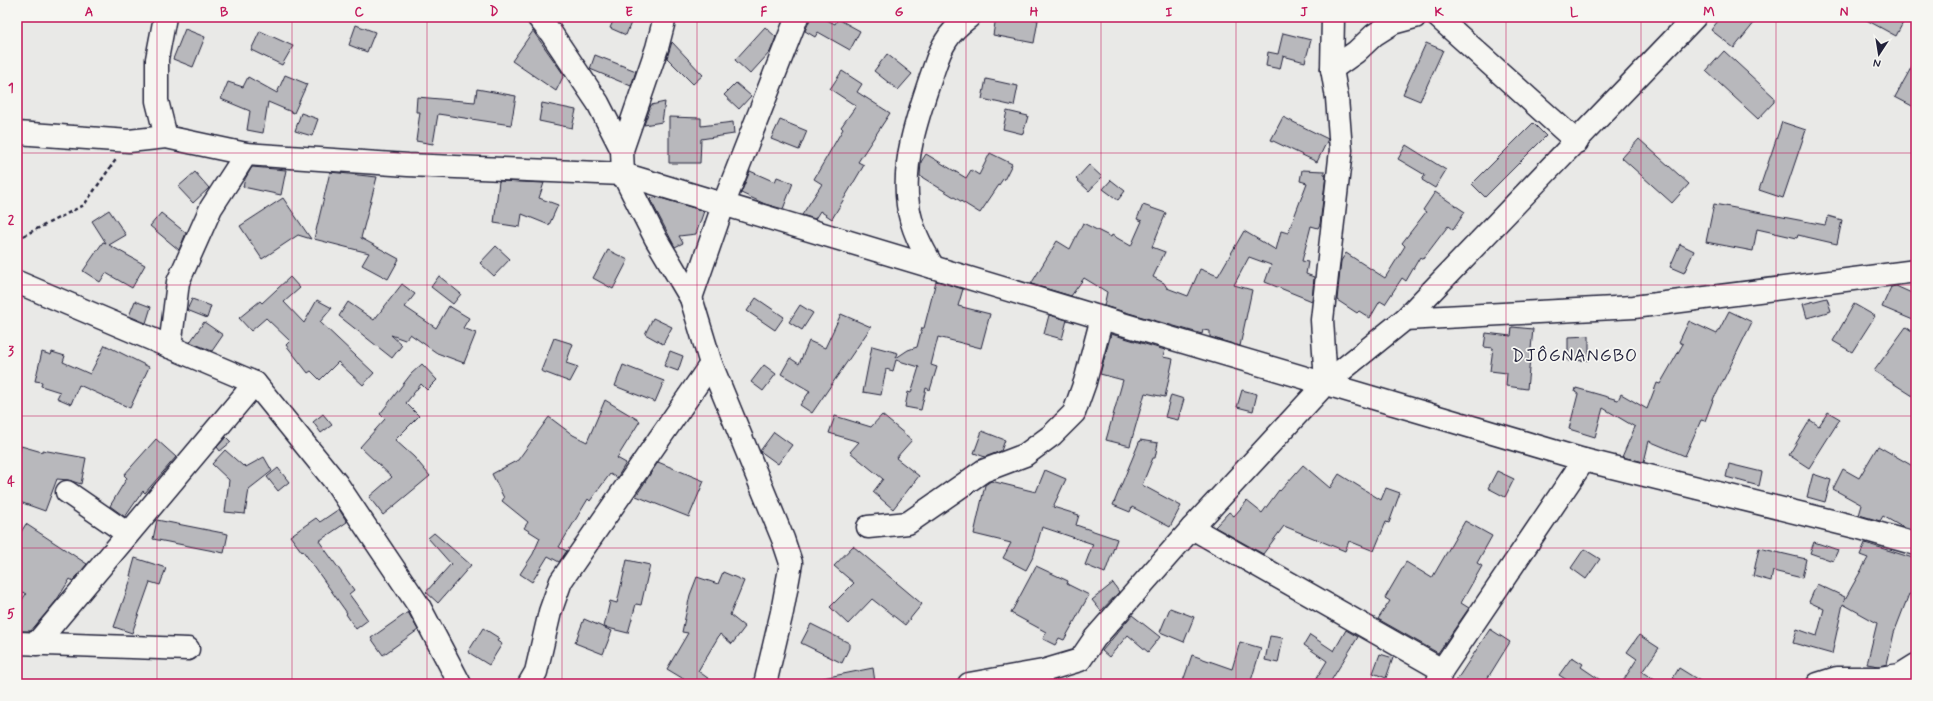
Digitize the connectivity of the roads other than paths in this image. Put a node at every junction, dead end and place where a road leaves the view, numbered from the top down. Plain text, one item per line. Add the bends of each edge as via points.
1 (166, 17) edge
2 (538, 17) edge
3 (666, 17) edge
4 (797, 17) edge
5 (969, 17) edge
6 (1333, 17) edge
7 (1415, 17) edge
8 (1438, 17) edge
9 (1672, 17) edge
10 (1695, 17) edge
11 (1674, 41) junction
12 (1332, 68) junction
13 (17, 133) edge
14 (166, 137) junction
15 (1577, 142) junction
16 (622, 150) junction
17 (246, 154) junction
18 (623, 174) junction
19 (724, 203) junction
20 (933, 267) junction
21 (1916, 271) edge
22 (17, 282) edge
23 (691, 298) junction
24 (1102, 318) junction
25 (1405, 319) junction
26 (170, 347) junction
27 (711, 364) junction
28 (255, 383) junction
29 (1326, 383) junction
30 (1584, 460) junction
31 (67, 492) dead end
32 (868, 527) dead end
33 (1192, 528) junction
34 (128, 534) junction
35 (1916, 544) edge
36 (27, 643) edge
37 (188, 649) dead end
38 (1080, 660) junction
39 (1916, 665) edge
40 (1439, 677) edge
41 (460, 684) edge
42 (529, 684) edge
43 (765, 684) edge
44 (969, 684) edge
45 (1061, 684) edge
46 (1818, 684) edge

1 - 14 street via 157,66 157,101
2 - 16 street via 598,103
3 - 16 street
4 - 19 street
5 - 20 street via 945,41 935,65 924,97 908,164 908,207 916,237
6 - 12 street
7 - 12 street via 1393,23
8 - 15 street
9 - 11 street
10 - 11 street
11 - 15 street
12 - 29 street via 1341,150 1322,320
13 - 14 street via 129,141
14 - 17 street
15 - 25 street
16 - 18 street
17 - 18 street via 408,165
17 - 26 street via 211,208 178,282
18 - 19 street
18 - 23 street via 656,239
19 - 20 street
19 - 23 street
20 - 24 street
21 - 25 street via 1634,306
22 - 26 street
23 - 27 street
24 - 29 street
24 - 32 street via 1074,413 1052,435 1025,455 984,471 908,524
25 - 29 street
26 - 28 street
27 - 42 street via 561,581 550,612 536,672
27 - 43 street via 791,563
28 - 34 street
28 - 41 street via 336,484 419,606
29 - 30 street
29 - 33 street
30 - 35 street
30 - 40 street
31 - 34 street
33 - 38 street via 1095,638
33 - 40 street
34 - 36 street
36 - 37 street
38 - 44 street via 1043,671
38 - 45 street
39 - 46 street via 1900,675 1880,678 1836,678

